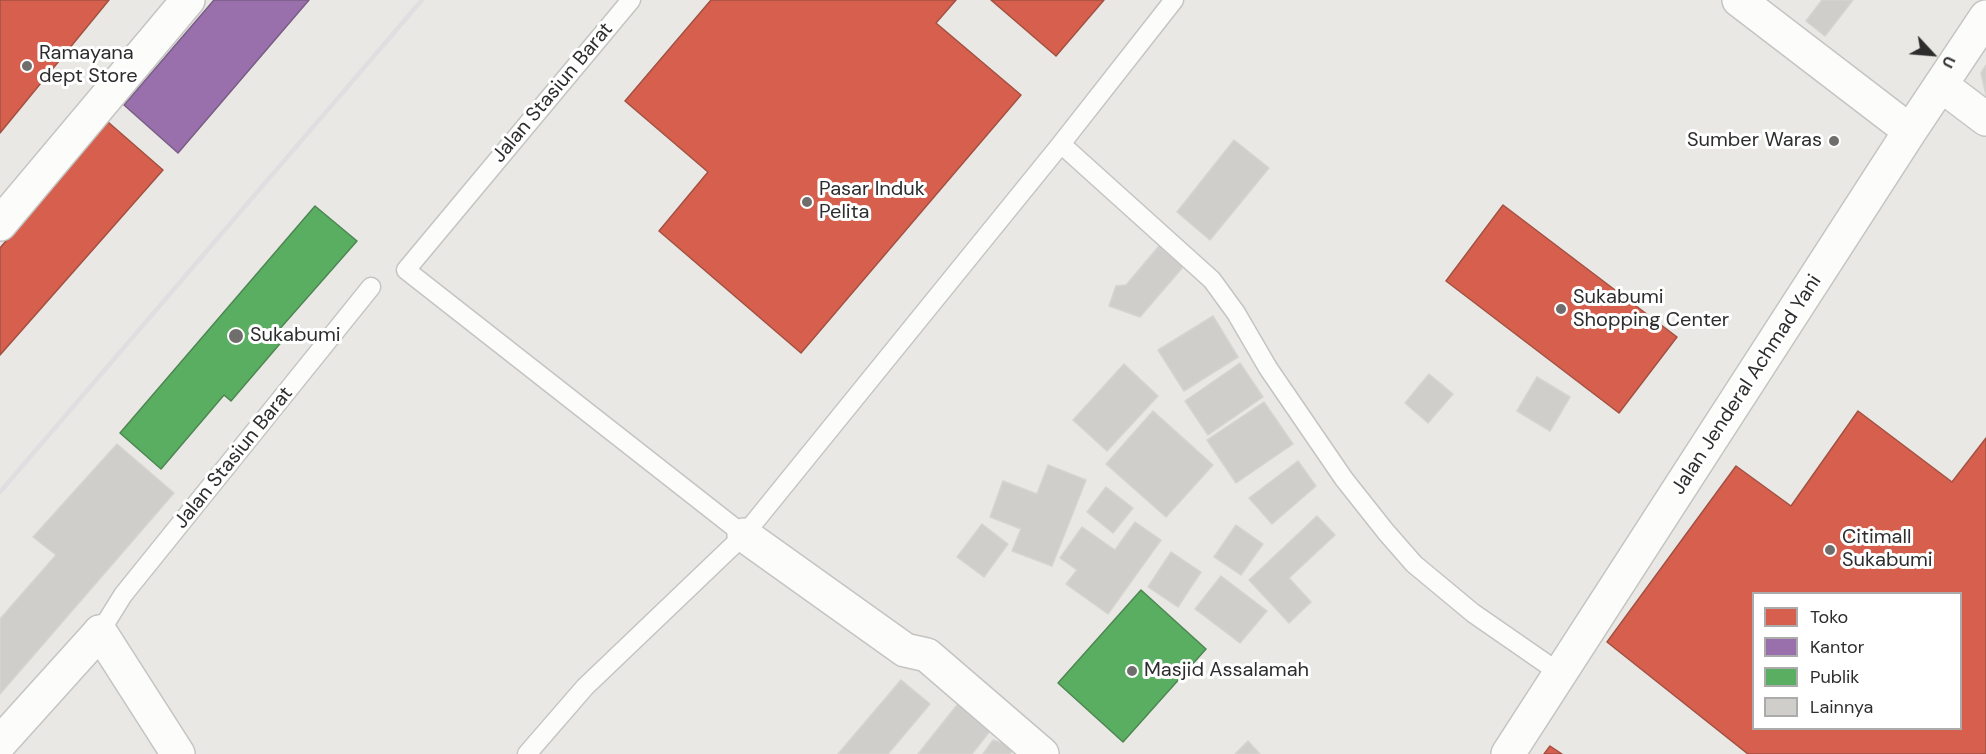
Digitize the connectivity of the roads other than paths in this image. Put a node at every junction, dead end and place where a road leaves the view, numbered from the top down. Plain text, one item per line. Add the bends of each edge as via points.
1 (188, 0) edge
2 (631, 0) edge
3 (1174, 0) edge
4 (1739, 0) edge
5 (1986, 17) edge
6 (1941, 85) junction
7 (1986, 119) edge
8 (1910, 131) junction
9 (1061, 144) junction
10 (0, 224) edge
11 (371, 287) dead end
12 (744, 535) junction
13 (100, 632) junction
14 (1561, 674) junction
15 (0, 742) edge
16 (178, 754) edge
17 (527, 754) edge
18 (1042, 754) edge
19 (1508, 754) edge

1 - 10 main road
2 - 12 lane, Jalan Stasiun Barat via 406,270
3 - 9 lane
4 - 8 main road
5 - 6 main road, Jalan Jenderal Achmad Yani
6 - 7 main road
6 - 8 main road, Jalan Jenderal Achmad Yani
8 - 14 main road, Jalan Jenderal Achmad Yani
9 - 12 lane
9 - 14 lane via 1212,280 1344,479 1414,564 1473,613
11 - 13 lane, Jalan Stasiun Barat via 123,595
12 - 17 lane via 585,687
12 - 18 main road via 905,650 927,655
13 - 15 main road
13 - 16 main road
14 - 19 main road, Jalan Jenderal Achmad Yani

